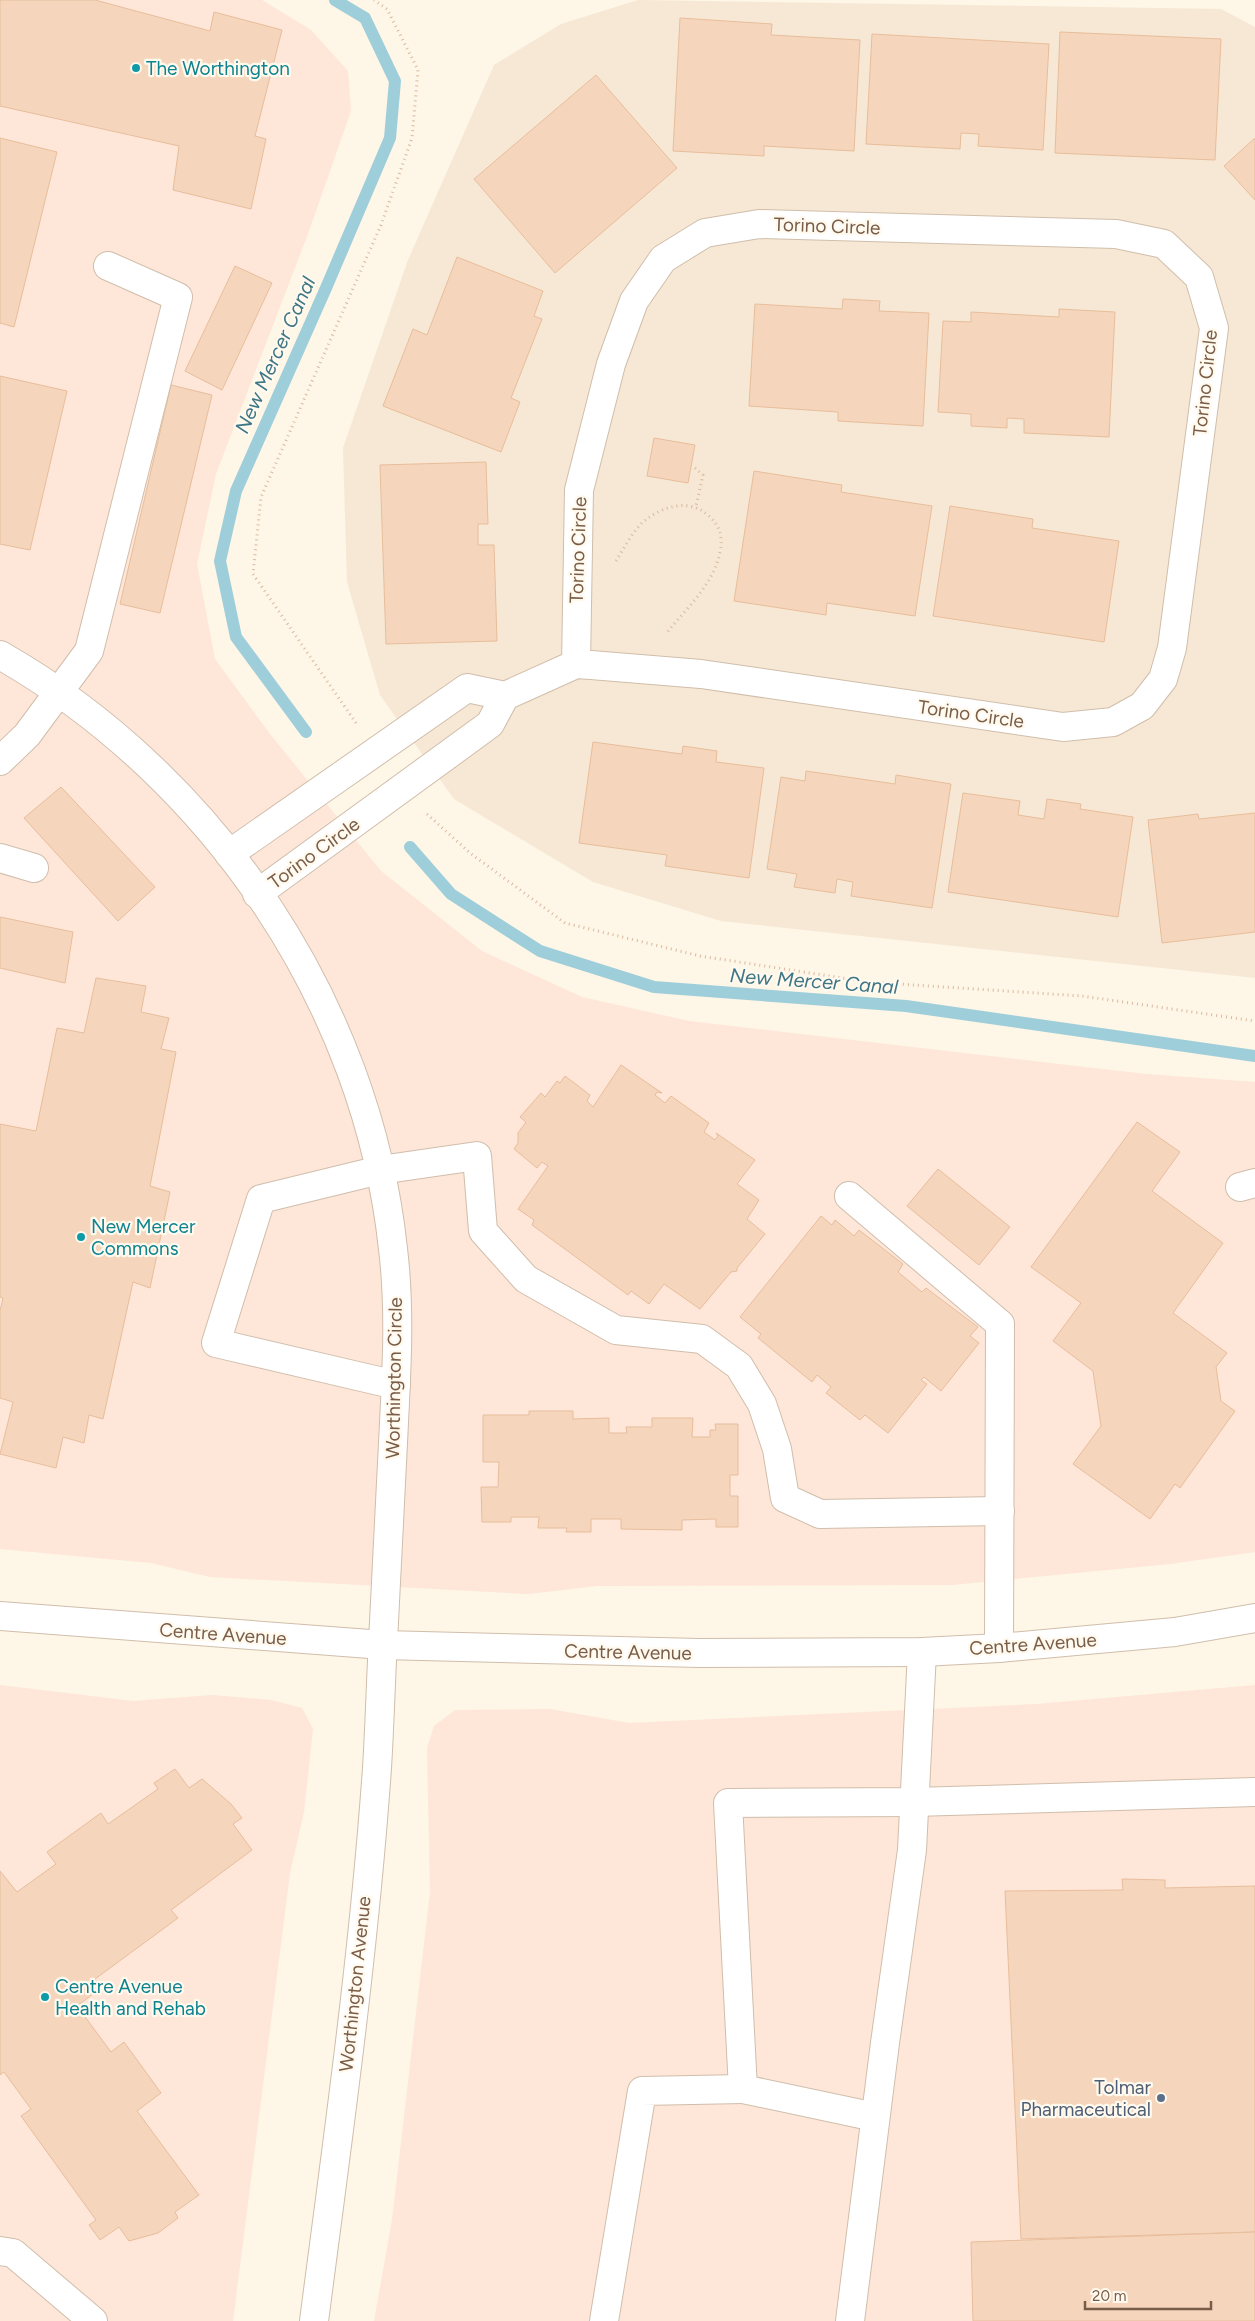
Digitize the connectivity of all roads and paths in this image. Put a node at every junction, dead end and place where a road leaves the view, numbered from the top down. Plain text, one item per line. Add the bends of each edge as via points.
1 (374, 0) edge
2 (108, 266) dead end
3 (695, 468) dead end
4 (696, 506) junction
5 (613, 564) dead end
6 (661, 641) dead end
7 (0, 655) edge
8 (576, 664) junction
9 (59, 693) junction
10 (505, 696) junction
11 (376, 752) junction
12 (0, 761) edge
13 (401, 789) junction
14 (229, 854) junction
15 (0, 858) edge
16 (34, 868) dead end
17 (257, 894) junction
18 (1255, 1021) edge
19 (380, 1170) junction
20 (848, 1196) dead end
21 (396, 1385) junction
22 (1000, 1511) junction
23 (0, 1616) edge
24 (1255, 1618) edge
25 (383, 1646) junction
26 (999, 1648) junction
27 (922, 1652) junction
28 (1255, 1792) edge
29 (914, 1802) junction
30 (743, 2089) junction
31 (875, 2117) junction
32 (0, 2251) edge
33 (93, 2321) edge
34 (314, 2321) edge
35 (604, 2321) edge
36 (850, 2321) edge

1 - 11 path via 387,9 418,70 412,138 381,225 261,497 252,574
2 - 9 street via 178,297 89,651
3 - 4 path via 703,475
4 - 5 path via 680,504 643,523
4 - 6 path via 720,529 720,551 711,576 697,599
7 - 9 street, Worthington Circle
8 - 8 street, Torino Circle via 701,674 1062,728 1113,722 1142,706 1163,679 1172,648 1214,328 1199,277 1164,244 1106,234 759,224 705,234 663,259 634,301 610,364 579,490
8 - 10 street, Torino Circle
9 - 12 street via 27,735
9 - 14 street, Worthington Circle via 112,732 184,802
10 - 11 street via 467,688
10 - 13 street, Torino Circle via 490,724
11 - 14 street
13 - 17 street, Torino Circle
13 - 18 path via 470,853 565,923 700,956 868,982 1082,996
14 - 17 street, Worthington Circle
15 - 16 street
17 - 19 street, Worthington Circle via 288,938 326,1008 360,1094
19 - 21 street, Worthington Circle via 393,1248 398,1327
19 - 21 street via 261,1199 216,1343
19 - 22 street via 477,1156 483,1231 526,1280 616,1330 702,1339 739,1366 762,1404 777,1449 785,1498 820,1514
20 - 22 street via 1000,1324
21 - 25 street, Worthington Circle
22 - 26 street
23 - 25 street, Centre Avenue
24 - 26 street, Centre Avenue via 1176,1632
25 - 27 street, Centre Avenue via 699,1653
25 - 34 street, Worthington Avenue via 362,1932
26 - 27 street, Centre Avenue
27 - 29 street
28 - 29 street
29 - 30 street via 728,1804
29 - 31 street via 912,1850
30 - 31 street
30 - 35 street via 642,2092
31 - 36 street
32 - 33 street via 13,2253

